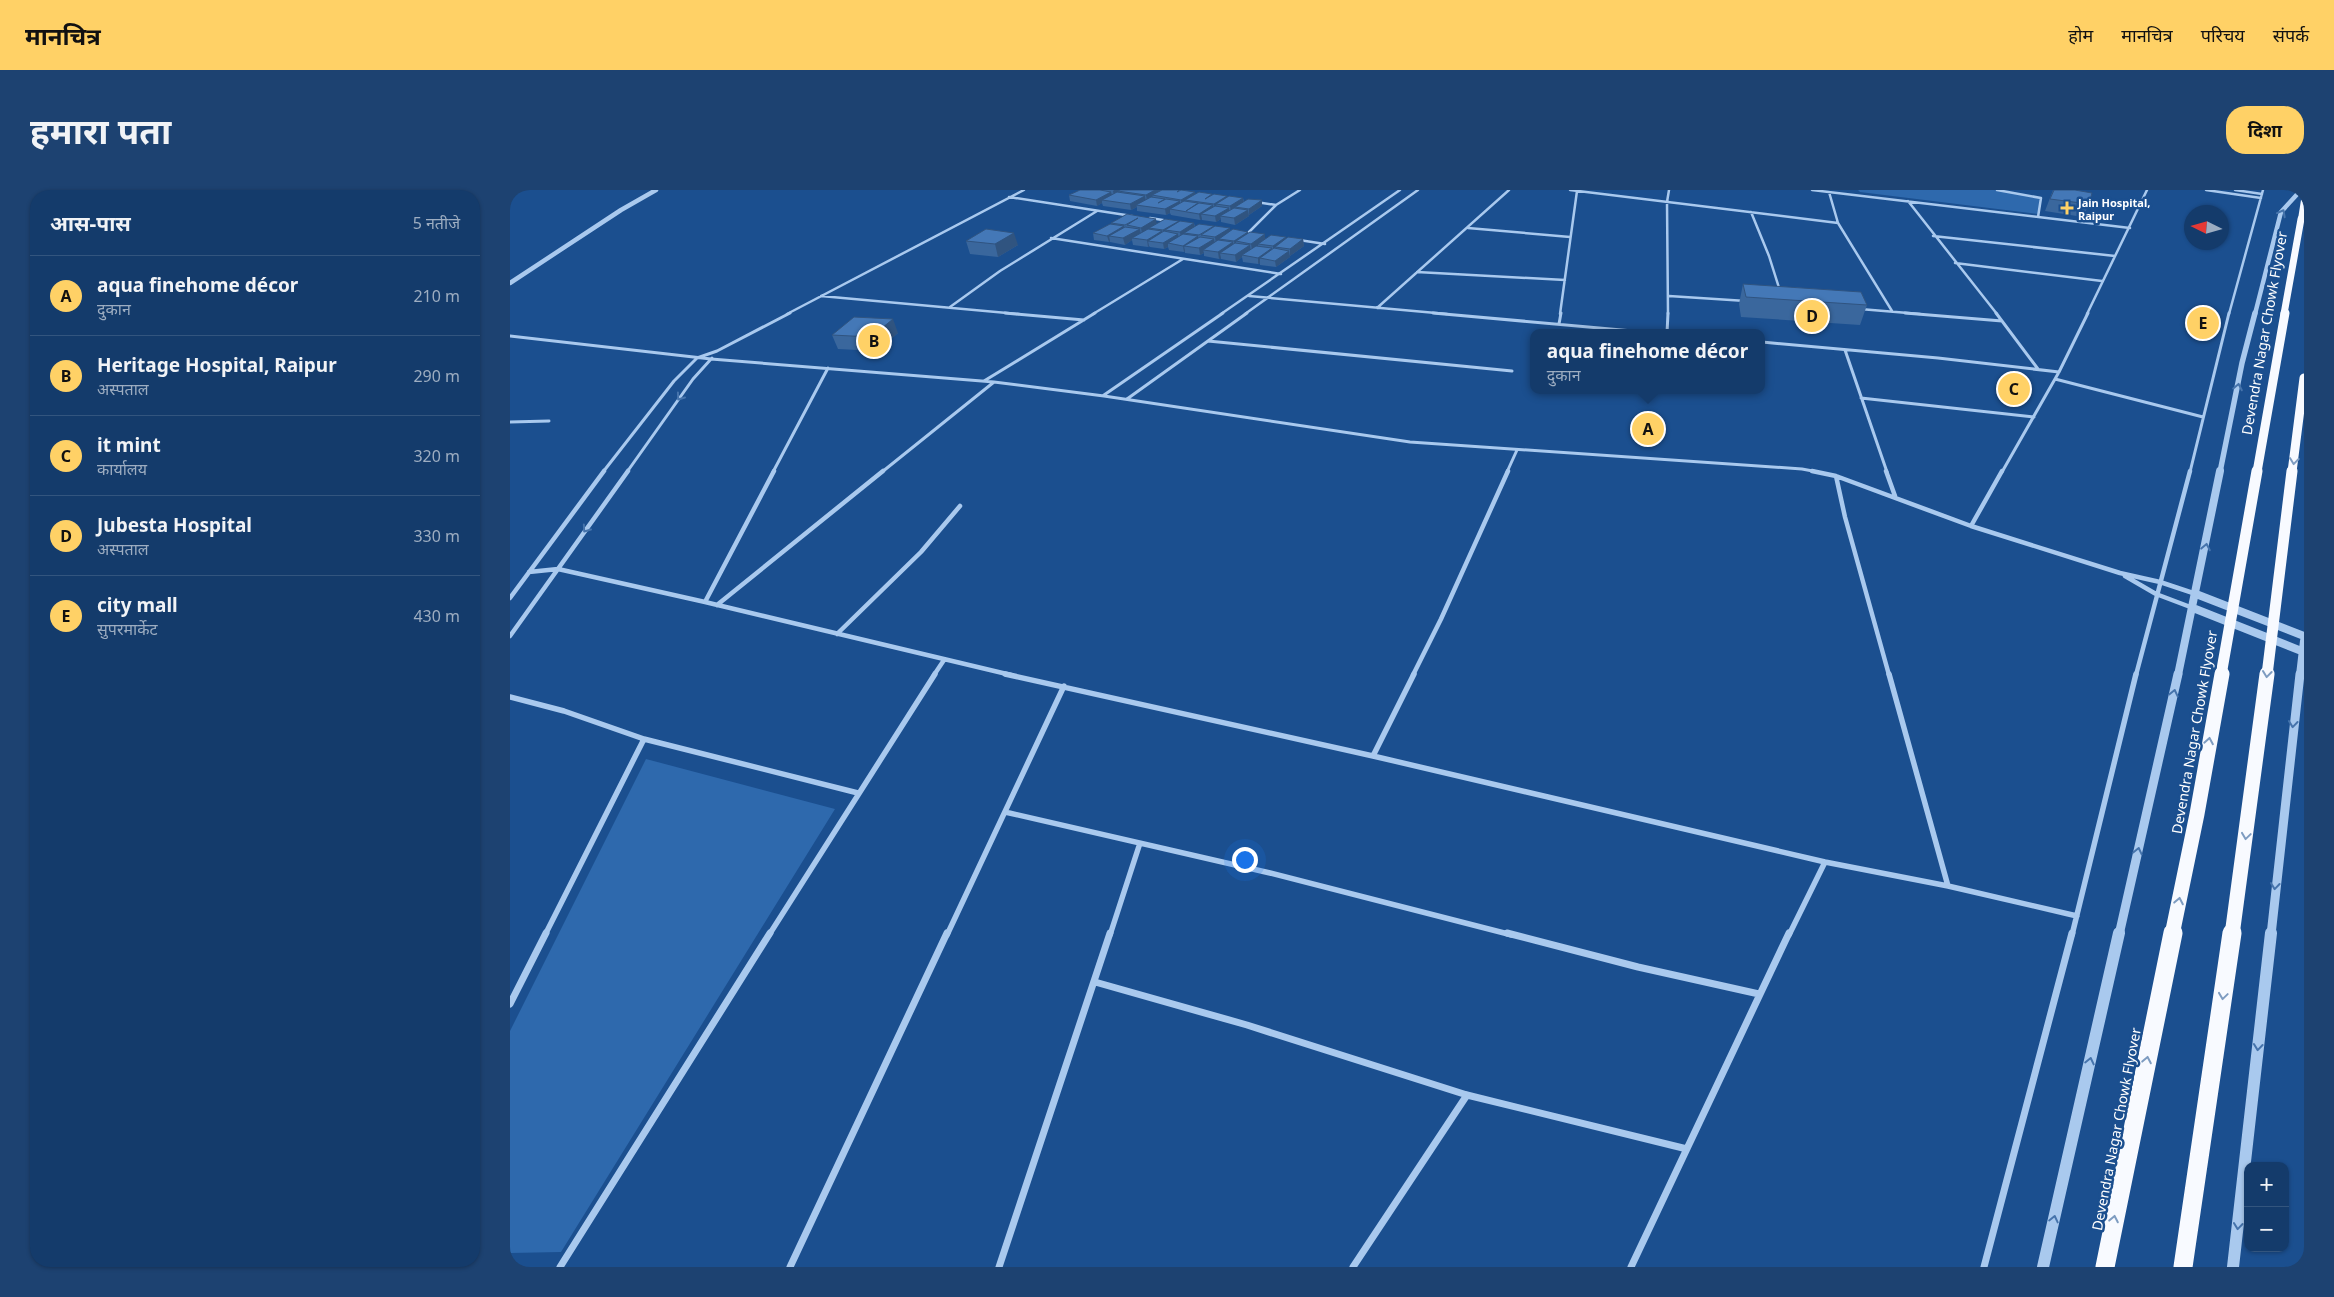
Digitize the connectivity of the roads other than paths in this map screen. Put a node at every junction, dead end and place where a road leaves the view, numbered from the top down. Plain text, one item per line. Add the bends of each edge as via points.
1 (656, 190) edge
2 (1024, 190) edge
3 (1300, 190) edge
4 (1400, 190) edge
5 (1418, 190) edge
6 (1510, 190) edge
7 (1570, 190) edge
8 (1669, 190) edge
9 (1812, 190) edge
10 (1867, 190) edge
11 (1997, 190) edge
12 (2147, 190) edge
13 (2206, 190) edge
14 (2235, 190) edge
15 (2302, 190) edge
16 (1577, 191) edge
17 (1829, 192) junction
18 (2263, 192) edge
19 (1868, 196) junction
20 (1009, 197) junction
21 (2261, 198) junction
22 (2304, 200) edge
23 (1248, 201) edge
24 (1908, 201) junction
25 (1667, 202) junction
26 (1276, 205) junction
27 (1097, 211) junction
28 (1751, 212) junction
29 (1133, 216) edge
30 (1142, 217) edge
31 (2038, 217) junction
32 (1178, 222) edge
33 (1838, 223) junction
34 (1468, 228) junction
35 (2130, 228) junction
36 (1239, 232) edge
37 (1248, 234) junction
38 (1258, 235) edge
39 (1933, 236) junction
40 (1570, 237) junction
41 (1051, 238) junction
42 (1296, 240) edge
43 (1325, 244) junction
44 (2115, 256) junction
45 (1184, 259) junction
46 (1955, 263) junction
47 (1417, 272) junction
48 (1281, 274) junction
49 (1565, 280) junction
50 (2102, 281) junction
51 (510, 283) edge
52 (820, 296) junction
53 (1249, 296) junction
54 (1670, 296) junction
55 (1781, 296) edge
56 (1268, 297) junction
57 (1755, 302) edge
58 (950, 308) junction
59 (1377, 308) junction
60 (1856, 308) edge
61 (1892, 311) junction
62 (1084, 320) junction
63 (2002, 321) junction
64 (1559, 324) junction
65 (1612, 329) edge
66 (1667, 329) edge
67 (510, 336) edge
68 (1207, 341) junction
69 (1765, 342) edge
70 (1845, 350) junction
71 (717, 351) junction
72 (697, 358) junction
73 (711, 359) junction
74 (828, 368) junction
75 (2038, 369) junction
76 (1512, 371) dead end
77 (2059, 372) junction
78 (2304, 378) edge
79 (2055, 379) junction
80 (984, 382) junction
81 (994, 382) junction
82 (1104, 396) junction
83 (1861, 398) junction
84 (1127, 399) junction
85 (2203, 417) junction
86 (2034, 418) junction
87 (549, 421) dead end
88 (510, 422) edge
89 (1517, 450) junction
90 (1836, 476) junction
91 (1895, 496) junction
92 (960, 506) dead end
93 (1971, 526) junction
94 (558, 569) junction
95 (529, 572) junction
96 (2120, 573) junction
97 (2160, 582) junction
98 (2156, 594) junction
99 (2196, 594) junction
100 (510, 598) edge
101 (705, 602) junction
102 (717, 605) junction
103 (2193, 608) junction
104 (837, 634) junction
105 (510, 636) edge
106 (2304, 636) edge
107 (2303, 648) edge
108 (944, 660) junction
109 (1064, 686) junction
110 (510, 697) edge
111 (644, 739) junction
112 (1372, 756) junction
113 (858, 793) junction
114 (1005, 812) junction
115 (1140, 844) junction
116 (1825, 862) junction
117 (1948, 886) junction
118 (2077, 916) junction
119 (1095, 982) junction
120 (1759, 994) junction
121 (510, 1004) edge
122 (1466, 1095) junction
123 (1687, 1148) junction
124 (560, 1267) edge
125 (790, 1267) edge
126 (999, 1267) edge
127 (1353, 1267) edge
128 (1631, 1267) edge
129 (1984, 1267) edge
130 (2043, 1267) edge
131 (2104, 1267) edge
132 (2183, 1267) edge
133 (2233, 1267) edge

1 - 51 street
2 - 20 street
3 - 26 street
4 - 43 street
5 - 56 street
6 - 34 street
7 - 16 street
8 - 25 street
9 - 17 street
10 - 19 street
11 - 31 street via 2041,198
12 - 35 street
13 - 21 street
14 - 18 street
99 -> 15 street via 2242,363 2281,212
16 - 25 street
16 - 40 street
17 - 19 street
17 - 33 street
18 - 21 street
19 - 24 street
20 - 27 street
20 - 52 street
21 - 85 street
131 -> 22 highway, Devendra Nagar Chowk Flyover, bridge via 2196,814
23 - 26 street
24 - 31 street
24 - 39 street
25 - 28 street
25 - 54 street
26 - 37 street
27 - 29 street
27 - 41 street
28 - 33 street
28 - 55 street
30 - 32 street
31 - 35 street
33 - 61 street
34 - 40 street
34 - 47 street
35 - 44 street
36 - 37 street
37 - 38 street
39 - 44 street
39 - 46 street
40 - 49 street
41 - 45 street
41 - 58 street
42 - 43 street
43 - 48 street
44 - 50 street
45 - 48 street
45 - 62 street
46 - 50 street
46 - 63 street
47 - 49 street
47 - 59 street
48 - 53 street
49 - 64 street
50 - 77 street
52 - 58 street
52 - 71 street
53 - 56 street
53 - 82 street
54 - 57 street
54 - 66 street
56 - 59 street
56 - 68 street
58 - 62 street
59 - 64 street
60 - 61 street
61 - 63 street
62 - 80 street
63 - 75 street
64 - 65 street
67 - 72 street
68 - 76 street
68 - 84 street
69 - 70 street
70 - 75 street
70 - 83 street
71 - 72 street
71 - 73 street
72 - 73 street
72 - 95 street via 640,423
73 - 74 street
73 -> 94 street
74 - 80 street
74 - 101 street
75 - 77 street
77 - 79 street
78 -> 132 highway, bridge via 2247,834
79 - 85 street
79 - 86 street
80 - 81 street
81 - 82 street
81 - 102 street
82 - 84 street
83 - 86 street
83 - 91 street
84 - 89 street via 1410,442
85 - 97 street
86 - 93 street
87 - 88 street
89 - 90 street via 1776,466
89 - 112 street via 1441,620
90 - 91 street
90 - 117 street via 1844,517
91 - 93 street
92 - 104 street via 921,552
93 - 96 street
94 - 95 street
94 - 101 street
94 - 105 street
95 - 100 street
96 - 97 street
96 - 98 street
97 - 98 street
97 - 99 street
98 - 103 street
98 - 118 street
99 - 103 street
99 - 106 street
101 - 102 street
102 - 104 street
103 - 107 street
130 -> 103 street
104 - 108 street
107 -> 133 street
108 - 109 street
108 - 113 street
109 - 112 street
109 - 114 street
110 - 111 street via 564,711
111 - 113 street
111 - 121 street
112 - 116 street
113 - 124 street
114 - 115 street
114 - 125 street
115 - 119 street
115 - 120 street
116 - 117 street
116 - 120 street
117 - 118 street
118 - 129 street
119 - 122 street via 1247,1025
119 - 126 street
120 - 123 street
122 - 123 street
122 - 127 street
123 - 128 street

